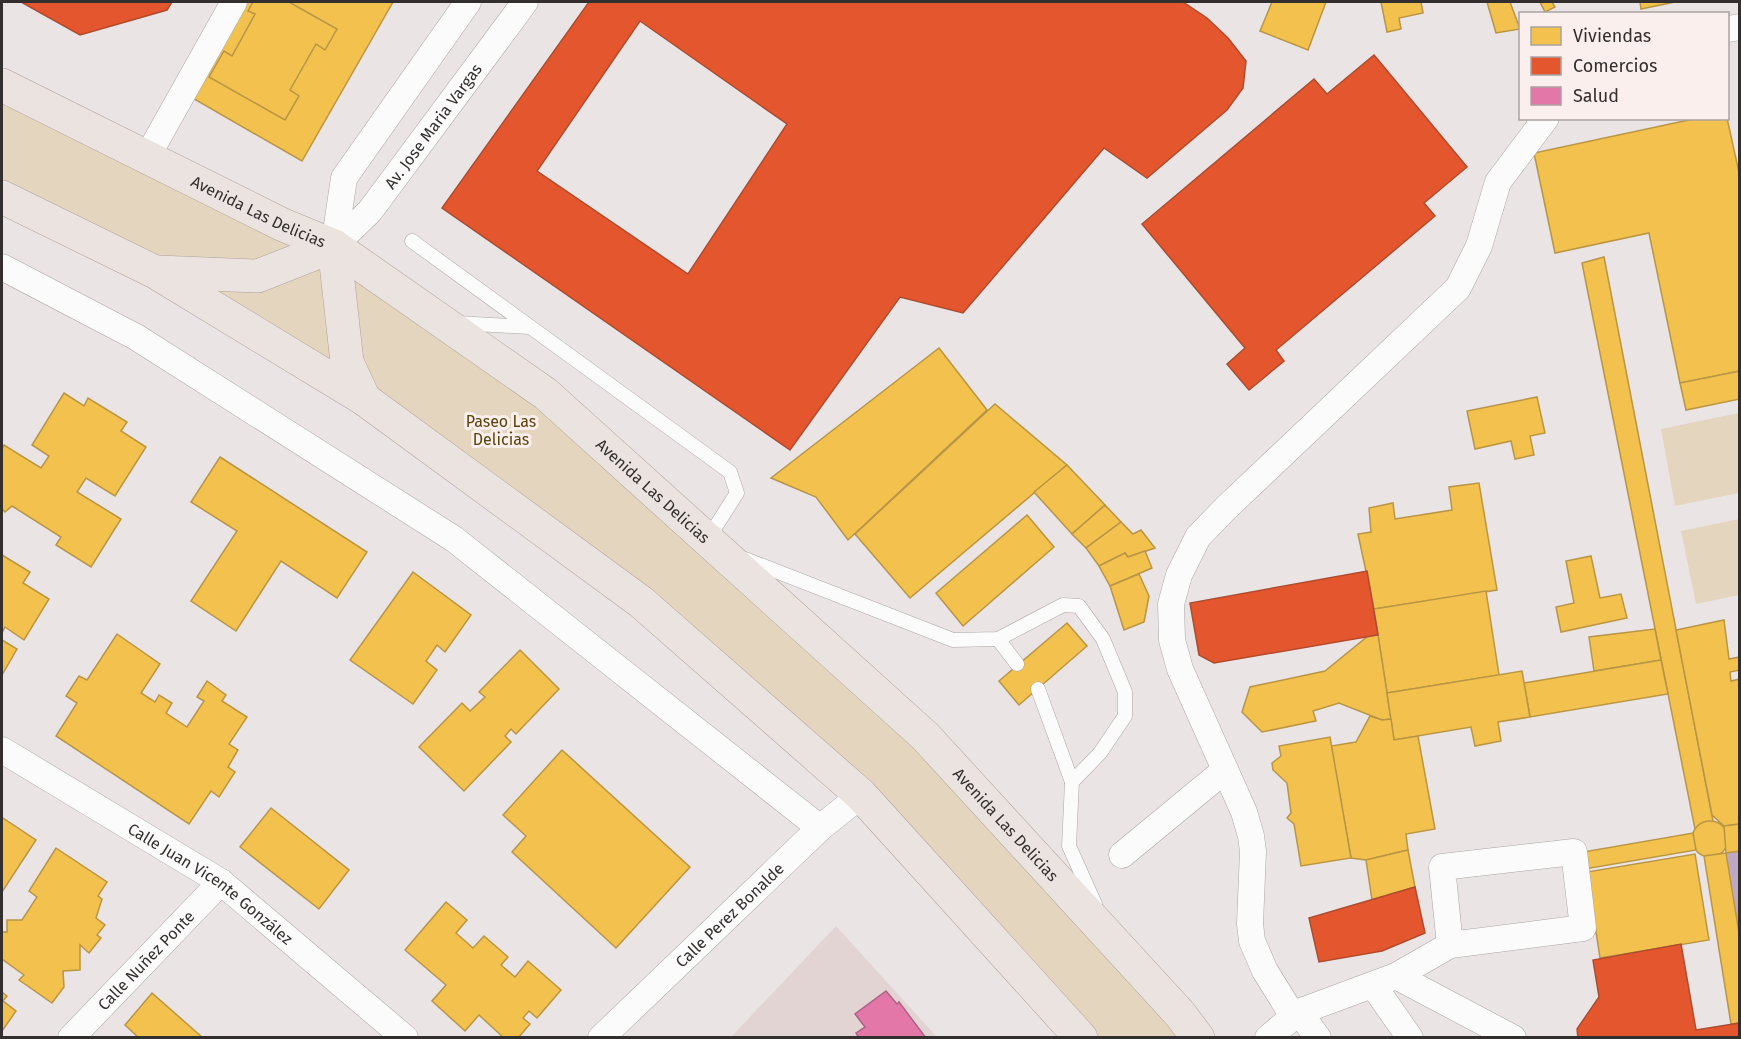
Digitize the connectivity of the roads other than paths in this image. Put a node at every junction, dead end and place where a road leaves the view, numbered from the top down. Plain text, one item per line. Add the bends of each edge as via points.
1 (234, 2) edge
2 (468, 2) edge
3 (525, 2) edge
4 (2, 84) edge
5 (1544, 120) edge
6 (147, 157) junction
7 (2, 197) edge
8 (412, 241) dead end
9 (334, 246) junction
10 (2, 267) edge
11 (155, 272) junction
12 (443, 323) junction
13 (530, 327) junction
14 (364, 399) junction
15 (712, 544) junction
16 (998, 639) junction
17 (1017, 664) dead end
18 (1038, 689) dead end
19 (2, 750) edge
20 (1225, 770) junction
21 (1072, 782) junction
22 (861, 795) junction
23 (820, 828) junction
24 (1122, 855) dead end
25 (221, 882) junction
26 (1109, 936) junction
27 (1450, 945) junction
28 (1384, 980) junction
29 (1296, 1014) junction
30 (71, 1038) edge
31 (405, 1038) edge
32 (601, 1038) edge
33 (1081, 1038) edge
34 (1198, 1038) edge
35 (1268, 1038) edge
36 (1318, 1038) edge
37 (1410, 1038) edge
38 (1513, 1038) edge

1 - 6 street
2 - 9 street via 344,178
3 - 9 street, Av. Jose Maria Vargas via 370,211
4 - 6 main road, Avenida Las Delicias
5 - 20 street via 1498,182 1479,246 1458,288 1225,509 1198,537 1179,575 1171,604 1172,640 1180,669
6 - 9 main road, Avenida Las Delicias
7 - 11 main road
8 - 13 lane
9 - 11 main road via 258,276
9 - 12 main road, Avenida Las Delicias
9 - 14 main road via 347,362
10 - 23 street via 136,337 454,539
11 - 14 main road
12 - 13 lane
12 - 15 main road, Avenida Las Delicias via 546,394
13 - 15 lane via 730,472 737,493
14 - 22 main road via 641,602
15 - 16 lane via 953,640
15 - 26 main road, Avenida Las Delicias via 926,736
16 - 17 lane
16 - 21 lane via 1063,605 1078,606 1103,639 1125,692 1125,716 1100,753
18 - 21 lane
19 - 25 street, Calle Juan Vicente González
20 - 24 street
20 - 29 street via 1251,836 1251,941 1265,971
21 - 26 lane via 1069,846
22 - 23 street, Calle Perez Bonalde
22 - 33 main road
23 - 32 street, Calle Perez Bonalde
25 - 30 street, Calle Nuñez Ponte
25 - 31 street, Calle Juan Vicente González
26 - 34 main road, Avenida Las Delicias
27 - 27 street via 1583,928 1574,852 1442,867
27 - 28 street
28 - 29 street
28 - 37 street
28 - 38 street
29 - 35 street
29 - 36 street

